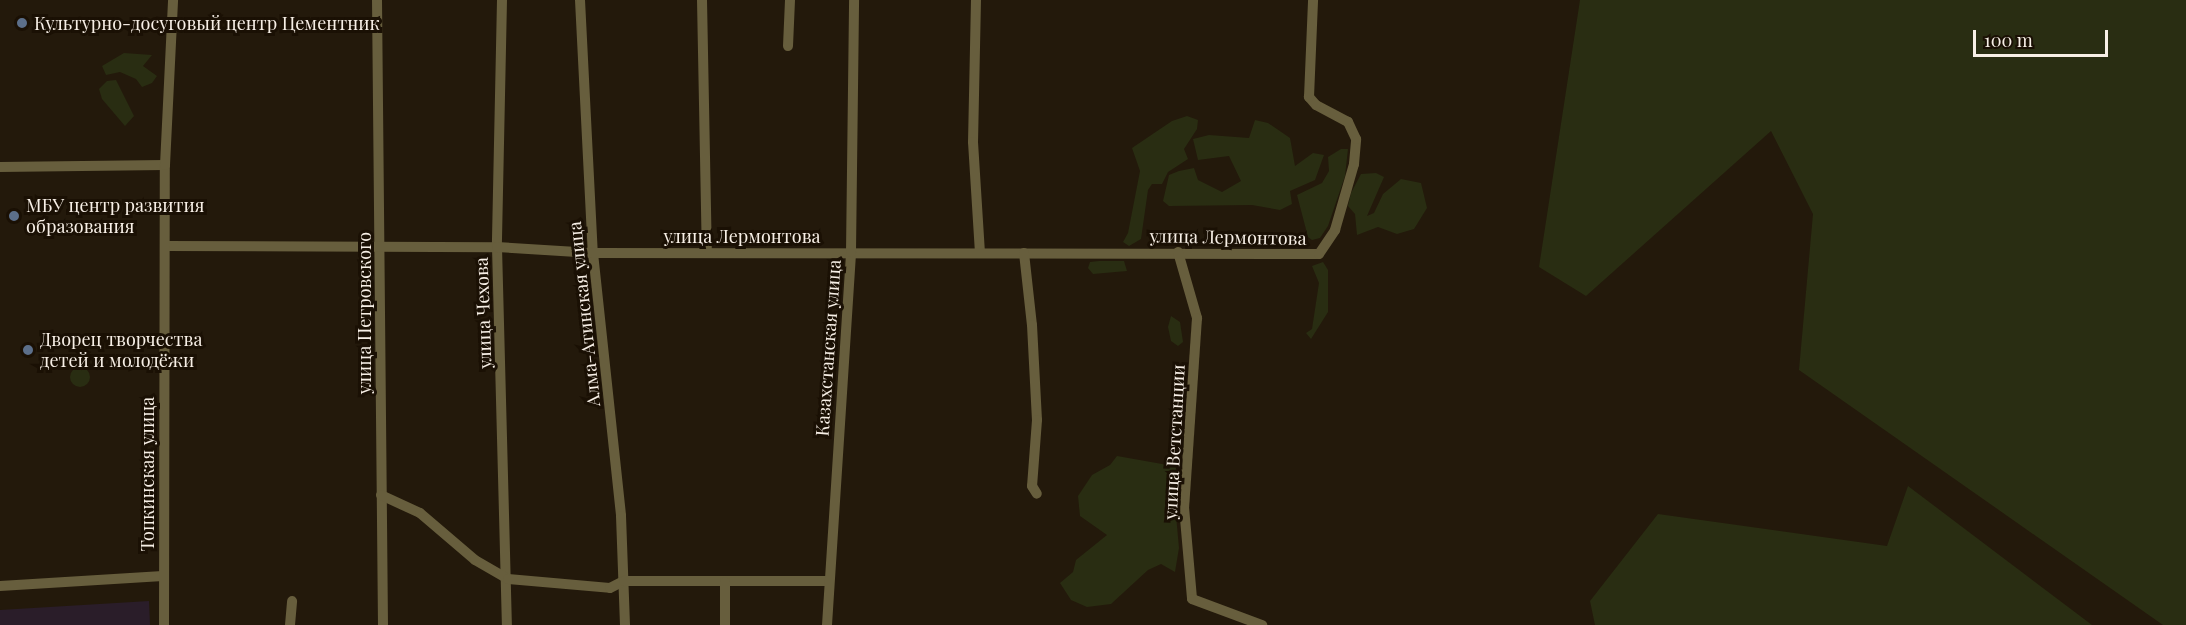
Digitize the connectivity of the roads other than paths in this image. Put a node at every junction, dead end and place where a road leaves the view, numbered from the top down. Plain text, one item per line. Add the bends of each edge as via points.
1 (173, 0) edge
2 (377, 0) edge
3 (502, 0) edge
4 (580, 0) edge
5 (702, 0) edge
6 (790, 0) edge
7 (854, 0) edge
8 (976, 0) edge
9 (1313, 0) edge
10 (788, 46) dead end
11 (165, 165) junction
12 (0, 167) edge
13 (165, 246) junction
14 (497, 247) junction
15 (380, 248) junction
16 (707, 252) junction
17 (851, 252) junction
18 (1178, 252) junction
19 (593, 253) junction
20 (980, 253) junction
21 (1024, 253) junction
22 (1037, 494) dead end
23 (381, 495) junction
24 (163, 576) junction
25 (507, 579) junction
26 (624, 580) junction
27 (829, 580) junction
28 (725, 582) junction
29 (0, 586) edge
30 (292, 601) dead end
31 (164, 625) edge
32 (290, 625) edge
33 (383, 625) edge
34 (507, 625) edge
35 (625, 625) edge
36 (725, 625) edge
37 (827, 625) edge
38 (1262, 625) edge

1 - 11 street, Топкинская улица
2 - 15 street, улица Петровского
3 - 14 street, улица Чехова
4 - 19 street, Алма-Атинская улица
5 - 16 street
6 - 10 street
7 - 17 street, Казахстанская улица
8 - 20 street via 973,142
9 - 18 street, улица Лермонтова via 1309,97 1348,122 1356,139 1354,164 1335,230 1319,254
11 - 12 street
11 - 13 street, Топкинская улица
13 - 15 street, улица Лермонтова
13 - 24 street, Топкинская улица
14 - 15 street, улица Лермонтова
14 - 19 street, улица Лермонтова
14 - 25 street, улица Чехова
15 - 23 street, улица Петровского
16 - 17 street, улица Лермонтова
16 - 19 street, улица Лермонтова
17 - 20 street, улица Лермонтова
17 - 27 street, Казахстанская улица
18 - 21 street, улица Лермонтова
18 - 38 street, улица Ветстанции via 1197,318 1184,507 1192,599
19 - 26 street, Алма-Атинская улица via 621,516
20 - 21 street, улица Лермонтова
21 - 22 street via 1037,420 1032,486
23 - 25 street via 420,513 475,560
23 - 33 street, улица Петровского
24 - 29 street
24 - 31 street, Топкинская улица
25 - 26 street via 610,588
25 - 34 street, улица Чехова
26 - 28 street
26 - 35 street, Алма-Атинская улица
27 - 28 street
27 - 37 street, Казахстанская улица
28 - 36 street
30 - 32 street

